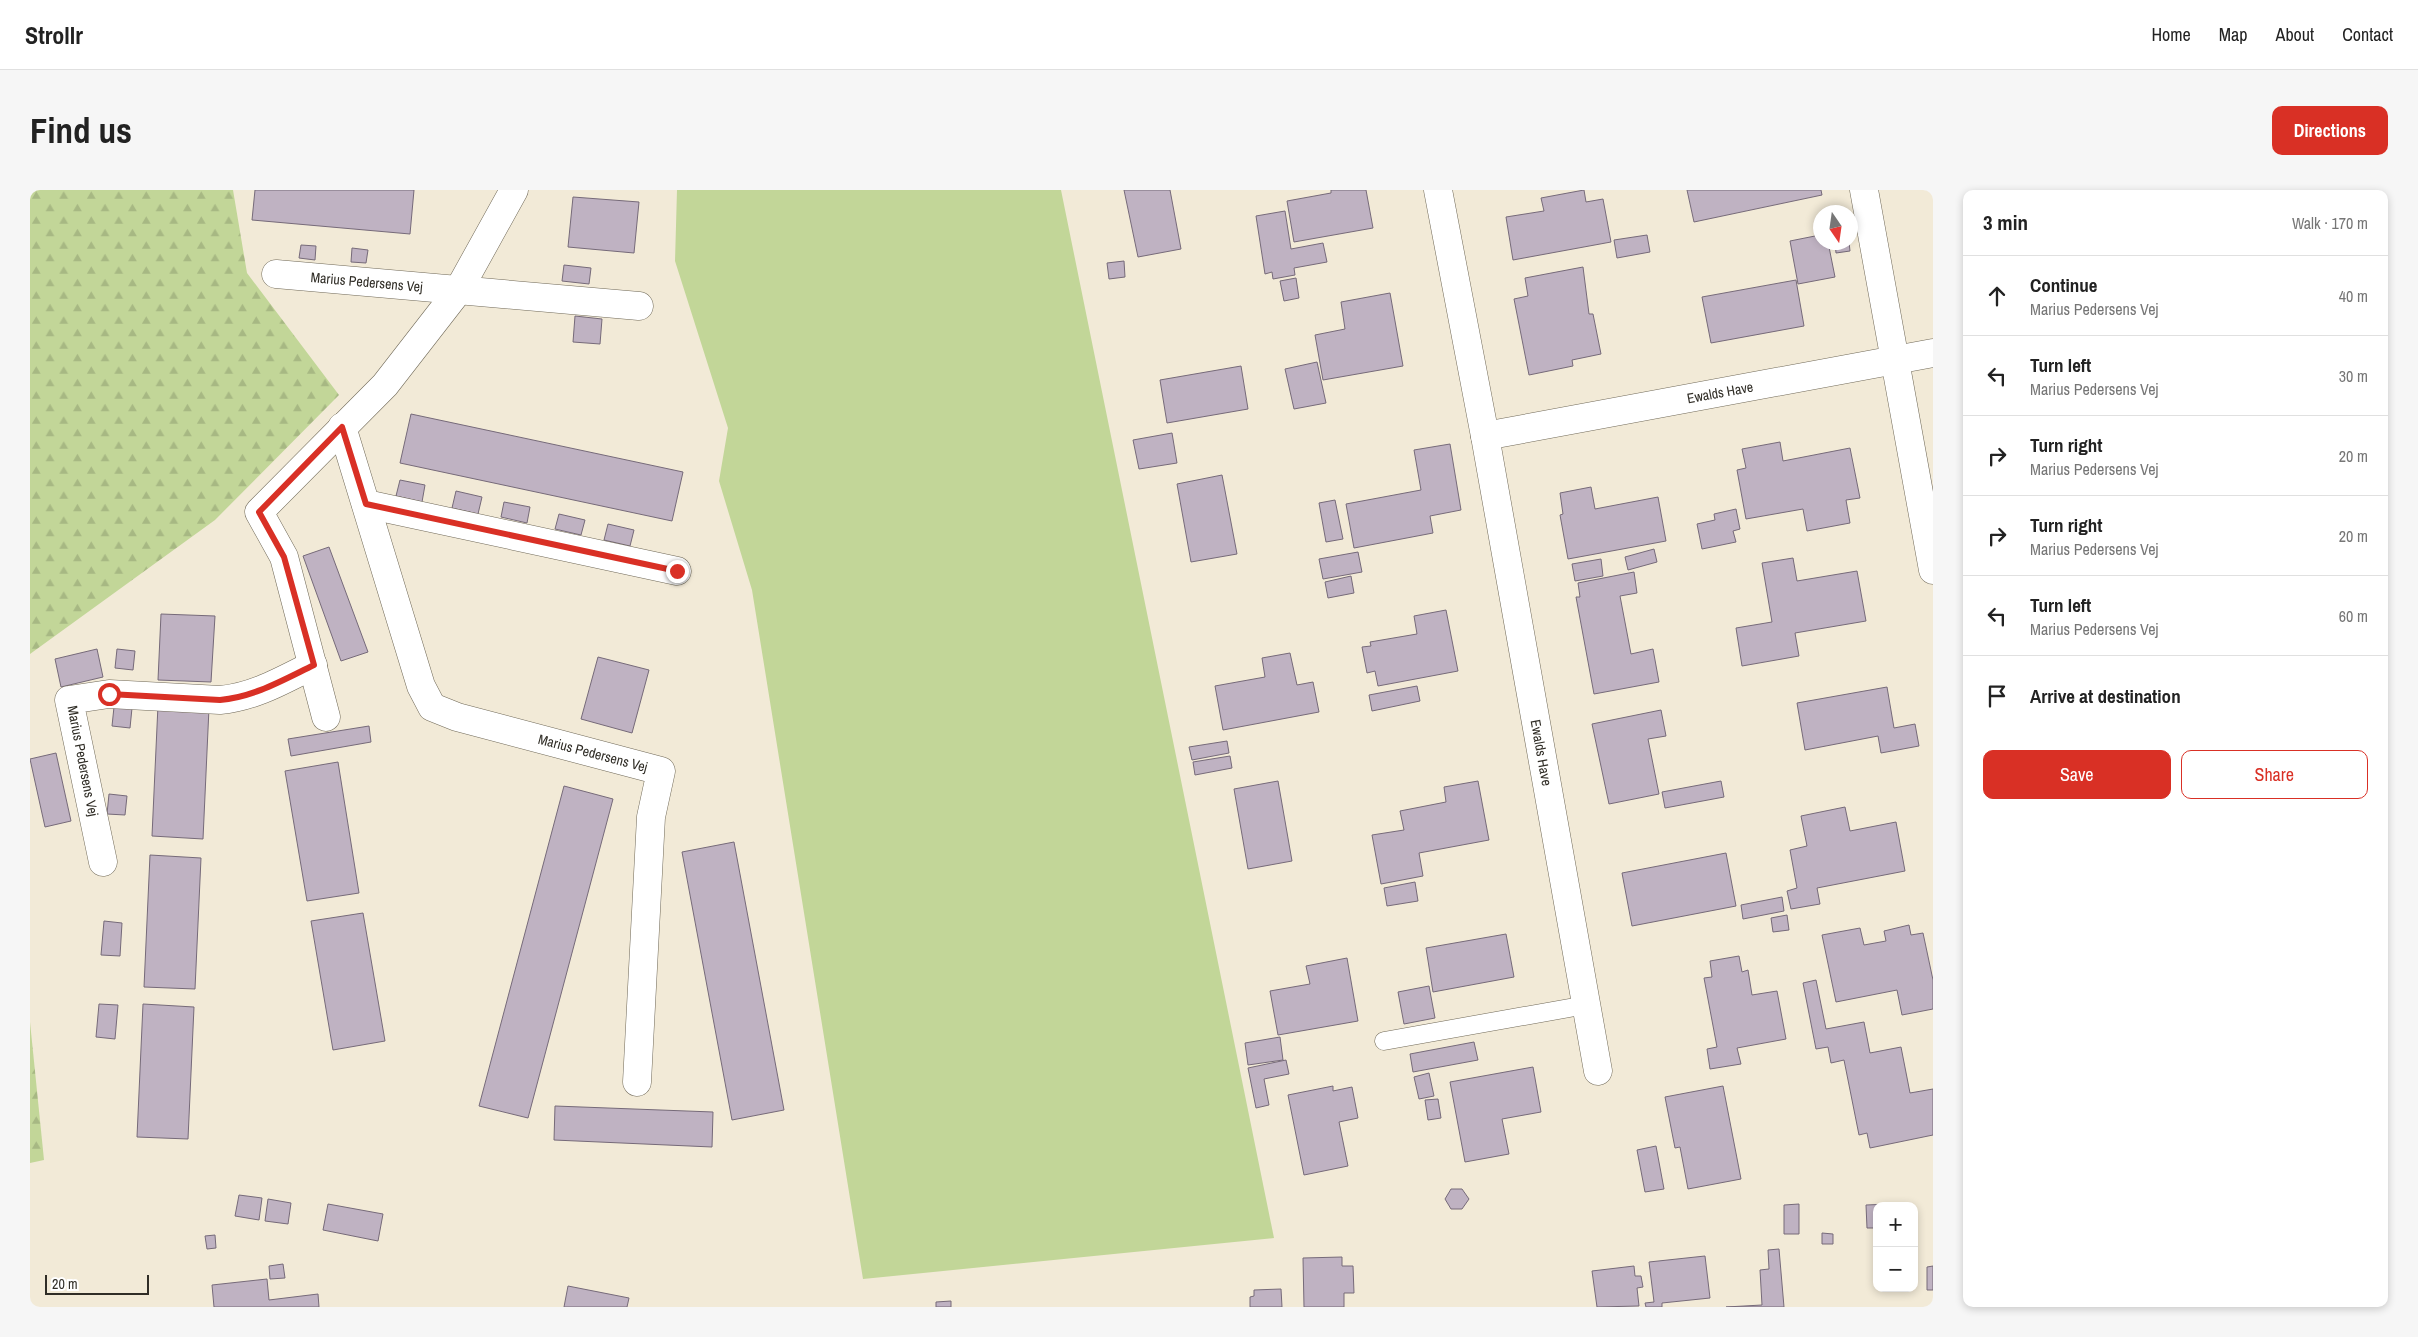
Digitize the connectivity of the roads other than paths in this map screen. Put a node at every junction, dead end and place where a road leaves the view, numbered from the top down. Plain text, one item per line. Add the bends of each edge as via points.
1 (514, 190) edge
2 (1438, 190) edge
3 (1864, 190) edge
4 (276, 274) dead end
5 (458, 291) junction
6 (639, 306) dead end
7 (1933, 353) edge
8 (1895, 360) junction
9 (342, 427) junction
10 (1485, 436) junction
11 (366, 504) junction
12 (1933, 570) edge
13 (677, 571) dead end
14 (314, 665) junction
15 (326, 717) dead end
16 (103, 862) dead end
17 (1586, 1005) junction
18 (1384, 1041) dead end
19 (1598, 1071) dead end
20 (637, 1082) dead end

1 - 5 street
2 - 10 street, Ewalds Have
3 - 8 street
4 - 5 street, Marius Pedersens Vej
5 - 6 street, Marius Pedersens Vej
5 - 9 street via 385,385
7 - 8 street, Ewalds Have
8 - 10 street, Ewalds Have
8 - 12 street
9 - 11 street, Marius Pedersens Vej
9 - 14 street via 259,512 284,557
10 - 17 street, Ewalds Have
11 - 13 street
11 - 20 street, Marius Pedersens Vej via 421,686 432,706 457,717 661,771 651,817
14 - 15 street
14 - 16 street, Marius Pedersens Vej via 254,694 237,698 220,700 109,694 69,700
17 - 18 lane
17 - 19 street, Ewalds Have

